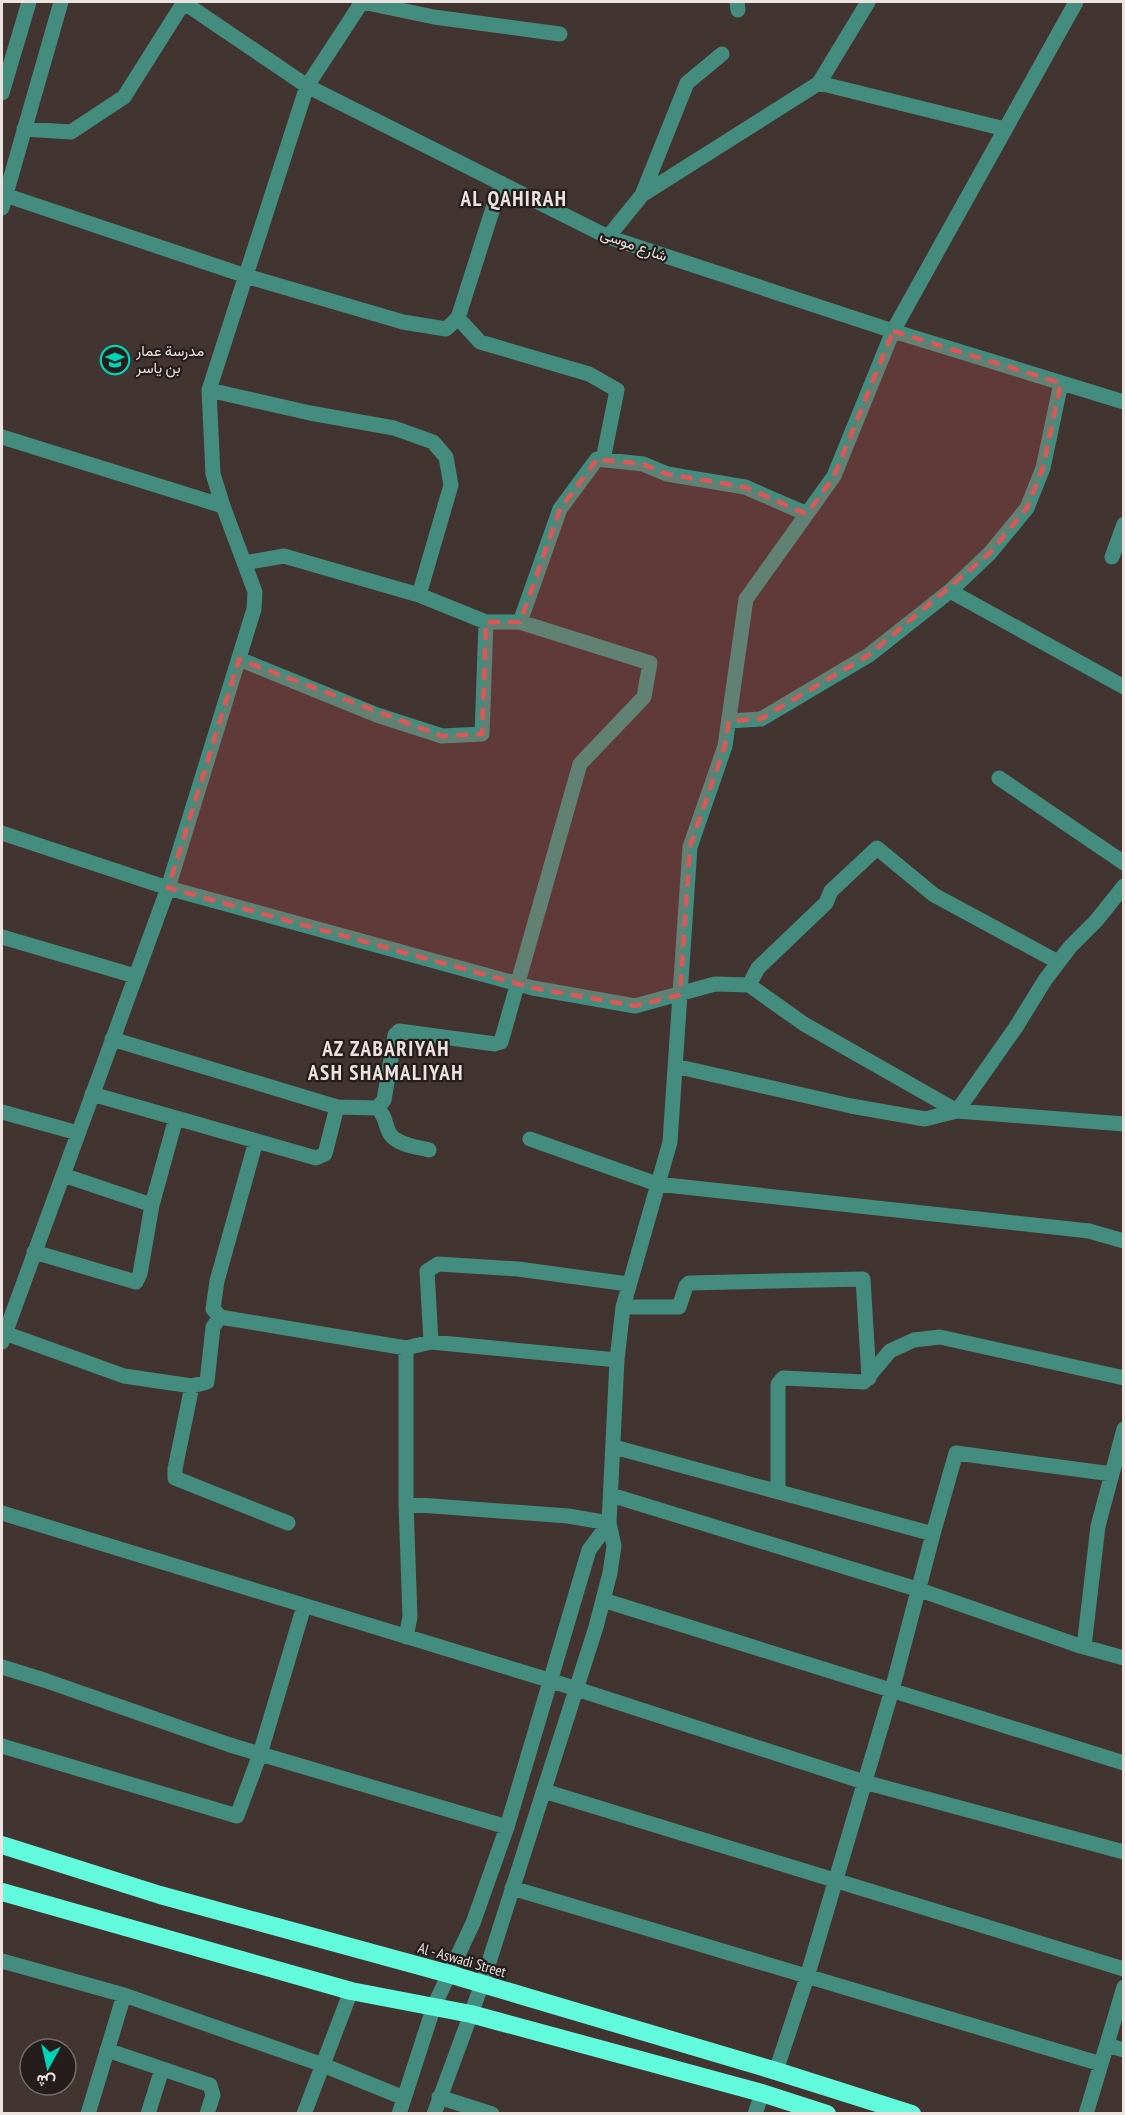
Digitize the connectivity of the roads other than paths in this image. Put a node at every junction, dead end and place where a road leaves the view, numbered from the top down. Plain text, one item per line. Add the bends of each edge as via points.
1 (29, 2) edge
2 (61, 2) edge
3 (183, 2) edge
4 (362, 2) edge
5 (868, 2) edge
6 (1073, 3) edge
7 (560, 34) dead end
8 (722, 54) dead end
9 (819, 83) junction
10 (307, 86) junction
11 (2, 93) edge
12 (24, 129) junction
13 (1005, 129) junction
14 (501, 183) junction
15 (642, 195) junction
16 (3, 201) edge
17 (608, 237) junction
18 (246, 276) junction
19 (458, 318) junction
20 (893, 331) junction
21 (1061, 382) junction
22 (209, 390) junction
23 (1124, 402) edge
24 (2, 437) edge
25 (603, 460) junction
26 (223, 506) junction
27 (807, 514) junction
28 (1124, 524) edge
29 (1112, 557) dead end
30 (244, 563) junction
31 (950, 591) junction
32 (419, 595) junction
33 (486, 622) junction
34 (520, 622) junction
35 (239, 659) junction
36 (1124, 687) edge
37 (729, 721) junction
38 (999, 778) dead end
39 (2, 833) edge
40 (1124, 863) edge
41 (1124, 886) edge
42 (168, 888) junction
43 (2, 937) edge
44 (1059, 962) junction
45 (135, 976) junction
46 (517, 983) junction
47 (749, 985) junction
48 (680, 994) junction
49 (112, 1040) junction
50 (675, 1066) junction
51 (92, 1094) junction
52 (337, 1107) junction
53 (377, 1108) junction
54 (957, 1111) junction
55 (2, 1112) edge
56 (176, 1118) junction
57 (1124, 1124) edge
58 (78, 1133) junction
59 (530, 1139) dead end
60 (256, 1141) junction
61 (429, 1150) dead end
62 (63, 1175) junction
63 (657, 1184) junction
64 (152, 1205) junction
65 (1124, 1241) edge
66 (34, 1252) junction
67 (628, 1284) junction
68 (623, 1307) junction
69 (220, 1317) junction
70 (3, 1336) edge
71 (430, 1342) junction
72 (406, 1348) junction
73 (617, 1360) junction
74 (869, 1378) junction
75 (1124, 1378) edge
76 (192, 1386) junction
77 (1124, 1429) edge
78 (614, 1447) junction
79 (1112, 1474) junction
80 (778, 1492) junction
81 (611, 1495) junction
82 (406, 1504) junction
83 (2, 1513) edge
84 (288, 1523) dead end
85 (609, 1523) junction
86 (933, 1534) junction
87 (920, 1590) junction
88 (603, 1600) junction
89 (304, 1606) junction
90 (406, 1637) junction
91 (1084, 1647) junction
92 (1124, 1658) edge
93 (2, 1667) edge
94 (552, 1681) junction
95 (576, 1689) junction
96 (892, 1690) junction
97 (2, 1746) edge
98 (260, 1754) junction
99 (1124, 1763) edge
100 (864, 1782) junction
101 (544, 1791) junction
102 (507, 1827) junction
103 (2, 1845) edge
104 (1124, 1852) edge
105 (836, 1881) junction
106 (512, 1888) junction
107 (2, 1892) edge
108 (2, 1961) edge
109 (1124, 1969) edge
110 (449, 1974) junction
111 (807, 1977) junction
112 (482, 1984) junction
113 (1124, 1987) edge
114 (351, 1991) junction
115 (124, 1995) junction
116 (434, 2006) junction
117 (471, 2014) junction
118 (1107, 2045) junction
119 (107, 2050) junction
120 (1124, 2050) edge
121 (1101, 2064) junction
122 (323, 2065) junction
123 (162, 2069) junction
124 (776, 2071) junction
125 (762, 2093) junction
126 (439, 2097) junction
127 (404, 2098) junction
128 (88, 2114) edge
129 (148, 2114) edge
130 (207, 2114) edge
131 (304, 2114) edge
132 (399, 2114) edge
133 (434, 2114) edge
134 (492, 2114) edge
135 (755, 2114) edge
136 (827, 2114) edge
137 (912, 2114) edge
138 (1086, 2114) edge

1 - 11 street
2 - 12 street
3 - 10 street, شارع موسى
3 - 12 street via 124,97 70,132
4 - 7 street via 434,18
4 - 10 street
5 - 9 street
6 - 13 street
8 - 15 street via 687,83
9 - 13 street
9 - 15 street
10 - 14 street, شارع موسى
10 - 18 street
12 - 16 street
13 - 20 street
14 - 17 street, شارع موسى
14 - 19 street
15 - 17 street
16 - 18 street
17 - 20 street, شارع موسى
18 - 19 street via 403,322 446,328
18 - 22 street
19 - 25 street via 480,342 589,374 617,390
20 - 21 street, شارع موسى
20 - 27 street via 834,476
21 - 23 street, شارع موسى
21 - 31 street via 1043,468 1027,508 990,553
22 - 26 street via 213,474
22 - 32 street via 394,428 433,442 446,457 451,485
24 - 26 street
25 - 27 street via 643,464 668,474 746,488
25 - 34 street via 597,459 560,509
26 - 30 street
27 - 37 street via 746,599
28 - 29 street
30 - 32 street via 284,556
30 - 35 street via 255,600
31 - 36 street
31 - 37 street via 869,655 761,719
32 - 33 street
33 - 34 street
33 - 35 street via 482,734 442,736 377,715
34 - 46 street via 650,663 644,697 580,764
35 - 42 street
37 - 48 street via 725,746 690,847
38 - 40 street
39 - 42 street
41 - 44 street
42 - 45 street
42 - 46 street
43 - 45 street
44 - 47 street via 934,895 878,848 758,968
44 - 54 street
45 - 49 street
46 - 48 street via 635,1006
46 - 53 street via 501,1042 399,1031 395,1035 384,1100
47 - 48 street via 715,984
47 - 54 street via 804,1023
48 - 50 street
49 - 51 street
49 - 52 street
50 - 54 street via 925,1119
50 - 63 street via 670,1142
51 - 56 street
51 - 58 street
52 - 53 street
52 - 60 street via 326,1155 316,1158
53 - 61 street via 398,1141
54 - 57 street
55 - 58 street
56 - 60 street
56 - 64 street
58 - 62 street
59 - 63 street
60 - 69 street via 217,1281 213,1309
62 - 64 street
62 - 66 street
63 - 65 street via 1089,1231
63 - 67 street
64 - 66 street via 136,1282
66 - 70 street
67 - 68 street
67 - 71 street via 518,1269 438,1264 427,1271
68 - 73 street
68 - 74 street via 679,1307 689,1283 862,1279
69 - 72 street
69 - 76 street via 213,1327 207,1382
70 - 76 street via 124,1376
71 - 72 street
71 - 73 street
72 - 82 street
73 - 78 street
74 - 75 street via 890,1351 914,1340 940,1337
74 - 80 street via 864,1382 783,1378 778,1384
76 - 84 street via 175,1478
77 - 79 street
78 - 80 street
78 - 81 street
79 - 86 street via 956,1454
79 - 91 street via 1098,1526
80 - 86 street
81 - 85 street
81 - 87 street
82 - 85 street via 568,1516
82 - 90 street via 410,1617
83 - 89 street
85 - 88 street via 614,1546
85 - 94 street via 589,1550
86 - 87 street
87 - 91 street
87 - 96 street
88 - 95 street
88 - 96 street
89 - 90 street
89 - 98 street
90 - 94 street
91 - 92 street
93 - 98 street
94 - 95 street
94 - 102 street
95 - 100 street
95 - 101 street
96 - 99 street
96 - 100 street
97 - 98 street via 237,1816
98 - 102 street
100 - 104 street
100 - 105 street
101 - 105 street
101 - 106 street
102 - 110 street via 473,1923
103 - 110 highway, Al - Aswadi Street via 160,1894
105 - 109 street
105 - 111 street
106 - 111 street
106 - 112 street
107 - 114 highway
108 - 115 street
110 - 112 highway, Al - Aswadi Street
110 - 116 street
111 - 121 street
111 - 124 street
112 - 117 street
112 - 124 highway, Al - Aswadi Street
113 - 118 street
114 - 116 highway
114 - 122 street
115 - 119 street
115 - 122 street
116 - 117 highway
116 - 127 street
117 - 125 highway
117 - 126 street
118 - 120 street
118 - 121 street
119 - 123 street
119 - 128 street
121 - 138 street
122 - 127 street
122 - 131 street
123 - 129 street
123 - 130 street via 210,2085 213,2095
124 - 137 highway, Al - Aswadi Street
125 - 135 street
125 - 136 highway
126 - 133 street
126 - 134 street
127 - 132 street

